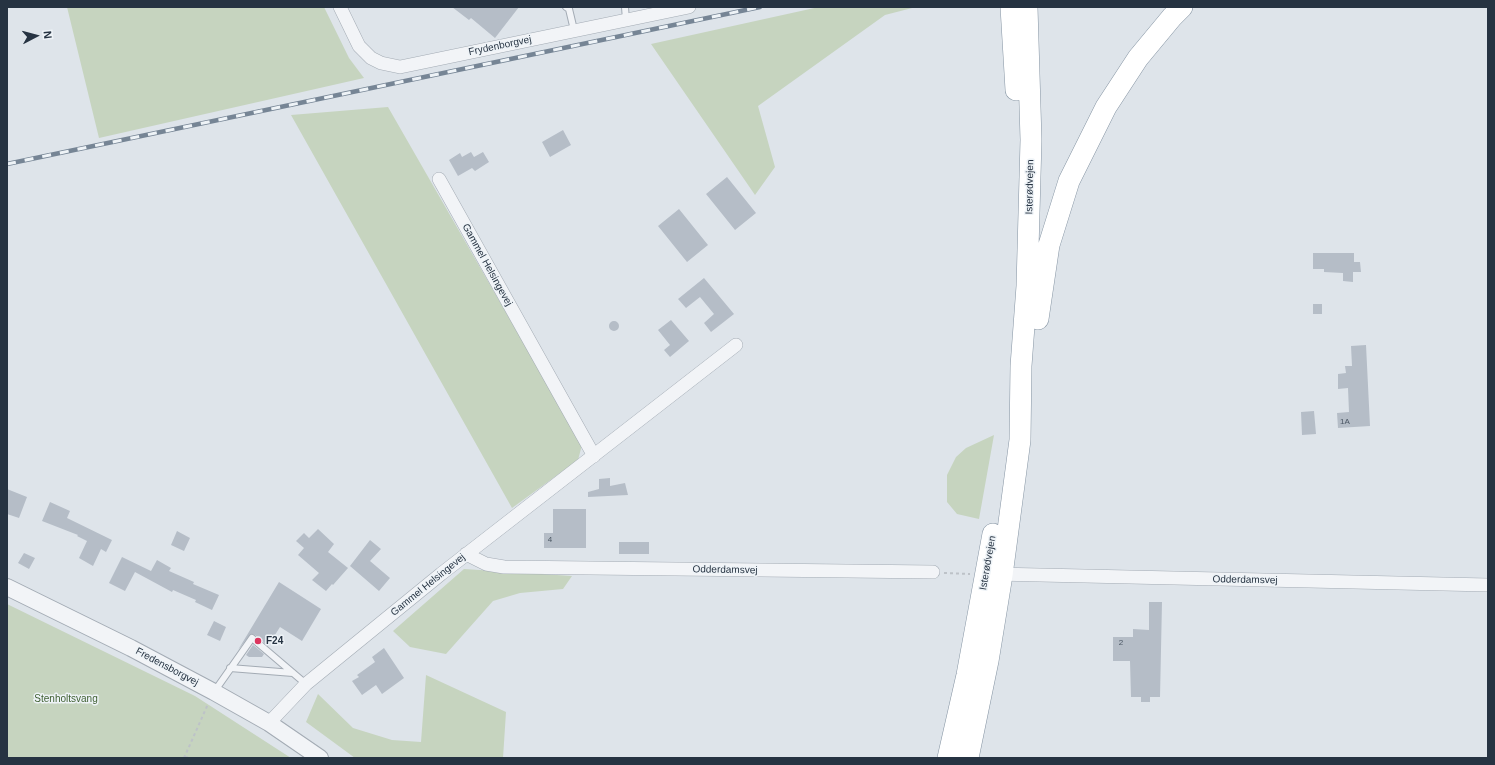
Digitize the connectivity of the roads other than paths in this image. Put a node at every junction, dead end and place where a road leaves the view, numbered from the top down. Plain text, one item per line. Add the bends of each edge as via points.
1 (340, 7) edge
2 (566, 7) edge
3 (625, 7) edge
4 (689, 7) edge
5 (1011, 7) edge
6 (1027, 7) edge
7 (1182, 7) edge
8 (626, 20) junction
9 (574, 30) junction
10 (439, 179) dead end
11 (1029, 224) junction
12 (736, 344) dead end
13 (1021, 366) junction
14 (1020, 440) junction
15 (594, 456) junction
16 (466, 554) junction
17 (933, 572) road end
18 (994, 574) junction
19 (1488, 585) edge
20 (7, 587) edge
21 (230, 668) junction
22 (293, 673) junction
23 (306, 684) junction
24 (214, 692) junction
25 (269, 723) junction
26 (320, 758) edge
27 (948, 758) edge
28 (968, 758) edge

1 - 9 street, Frydenborgvej via 359,46 371,58 400,67
2 - 9 lane via 569,9
3 - 8 lane
4 - 8 street, Frydenborgvej
5 - 11 highway via 1020,170
6 - 11 highway, Isterødvejen via 1031,140
7 - 14 highway via 1138,58 1106,107 1069,181 1049,245
8 - 9 street, Frydenborgvej
10 - 15 street, Gammel Helsingevej
11 - 13 highway, Isterødvejen
12 - 15 street, Gammel Helsingevej
13 - 14 highway, Isterødvejen
13 - 18 highway, Isterødvejen via 1010,409 993,536
14 - 18 highway, Isterødvejen
15 - 16 street, Gammel Helsingevej
16 - 17 street, Odderdamsvej via 486,564 504,567
16 - 23 street, Gammel Helsingevej
18 - 19 street, Odderdamsvej
18 - 27 highway, Isterødvejen
18 - 28 highway, Isterødvejen via 988,661
20 - 24 street, Fredensborgvej
21 - 22 lane
21 - 22 lane via 252,638
21 - 24 lane
22 - 23 lane
23 - 25 street, Gammel Helsingevej
24 - 25 street, Fredensborgvej
25 - 26 street, Fredensborgvej

